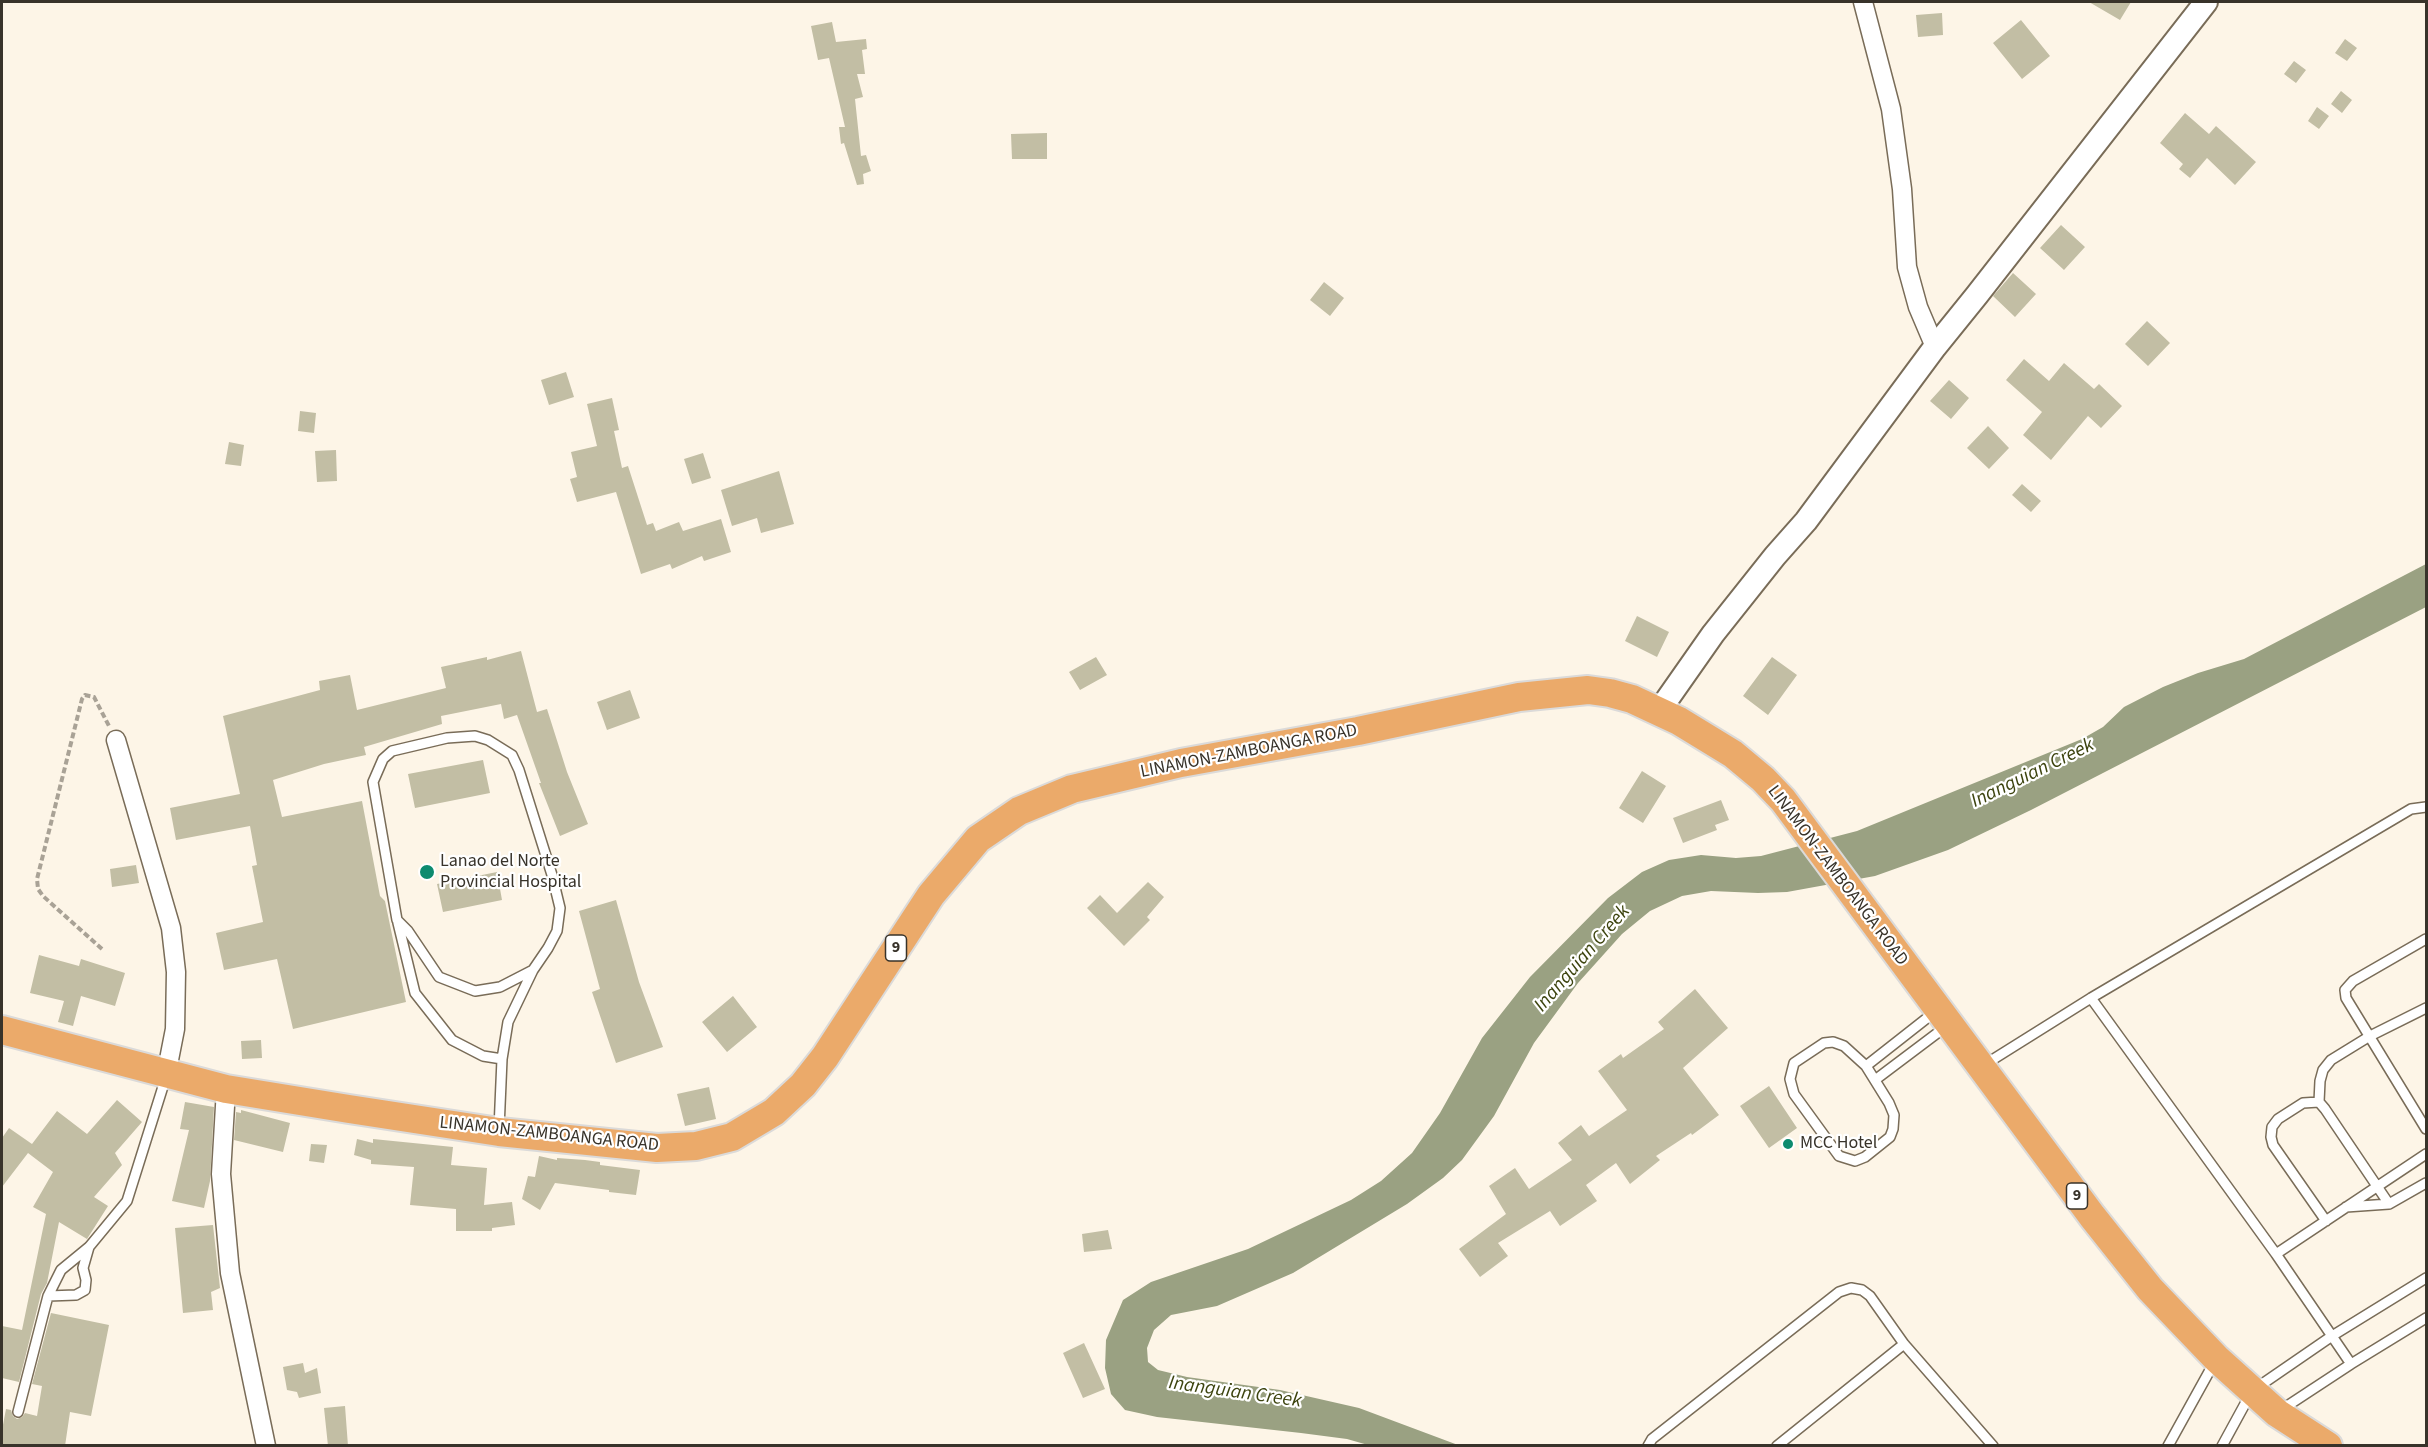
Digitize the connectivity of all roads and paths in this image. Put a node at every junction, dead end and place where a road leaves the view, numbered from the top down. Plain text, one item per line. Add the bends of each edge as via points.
1 (1863, 2) edge
2 (2206, 2) edge
3 (1935, 347) junction
4 (1659, 711) junction
5 (116, 740) joint
6 (2427, 807) edge
7 (397, 920) junction
8 (2427, 939) edge
9 (102, 949) dead end
10 (533, 970) junction
11 (2091, 998) junction
12 (2427, 1008) edge
13 (1943, 1017) junction
14 (2, 1030) edge
15 (2370, 1036) junction
16 (502, 1059) junction
17 (1866, 1066) junction
18 (1982, 1066) junction
19 (166, 1075) junction
20 (1875, 1080) junction
21 (226, 1089) junction
22 (2319, 1102) junction
23 (2427, 1129) edge
24 (499, 1132) junction
25 (2427, 1154) edge
26 (2427, 1183) edge
27 (2377, 1186) junction
28 (2389, 1204) junction
29 (2346, 1207) junction
30 (2326, 1221) junction
31 (89, 1247) junction
32 (2276, 1254) junction
33 (2427, 1278) edge
34 (48, 1296) junction
35 (2427, 1318) edge
36 (2332, 1336) junction
37 (1904, 1344) junction
38 (2217, 1359) junction
39 (2351, 1364) junction
40 (2252, 1390) junction
41 (18, 1412) dead end
42 (2277, 1413) junction
43 (266, 1446) edge
44 (1648, 1446) edge
45 (1777, 1446) edge
46 (1993, 1446) edge
47 (2168, 1446) edge
48 (2222, 1446) edge
49 (2328, 1446) edge

1 - 3 street via 1891,109 1907,267
2 - 3 street
3 - 4 street via 1806,521 1713,634
4 - 13 highway, LINAMON-ZAMBOANGA ROAD / 9 via 1733,754 1763,778
4 - 24 highway, LINAMON-ZAMBOANGA ROAD / 9 via 1610,693 1588,690 1520,697 1181,763 1072,789 1019,811 978,839 931,895 825,1057 774,1112 732,1137 696,1146 657,1148
5 - 9 path via 94,697 85,695 37,879 43,896
5 - 19 street via 171,928 176,972 175,1029
6 - 11 lane via 2411,809
7 - 10 lane via 439,977 475,991 500,987
7 - 10 lane via 374,795 376,771 393,751 462,736 488,740 512,755 519,770 560,908 556,931
7 - 16 lane via 415,993 452,1040 483,1056
8 - 15 lane via 2353,981 2345,990
10 - 16 lane via 508,1022
11 - 18 lane
11 - 32 lane
12 - 15 lane
13 - 17 lane
13 - 18 highway, LINAMON-ZAMBOANGA ROAD / 9
13 - 20 lane
14 - 19 highway, LINAMON-ZAMBOANGA ROAD / 9
15 - 22 lane via 2331,1060 2320,1081
15 - 23 lane
16 - 24 lane
17 - 20 lane
17 - 20 lane via 1844,1046 1833,1042 1824,1043 1792,1068 1794,1094 1844,1159 1854,1161 1890,1137 1894,1116
18 - 38 highway, LINAMON-ZAMBOANGA ROAD / 9 via 2150,1289
19 - 21 highway, LINAMON-ZAMBOANGA ROAD / 9
19 - 31 lane via 127,1201
21 - 24 highway, LINAMON-ZAMBOANGA ROAD / 9
21 - 43 street via 221,1174 230,1273
22 - 27 lane
22 - 30 lane via 2303,1103 2278,1119 2272,1126 2271,1137
25 - 27 lane
26 - 28 lane
27 - 28 lane
27 - 29 lane
28 - 29 lane
29 - 30 lane
30 - 32 lane
31 - 34 lane via 61,1270
31 - 34 lane via 83,1268 85,1290 76,1295
32 - 36 lane
33 - 36 lane
34 - 41 lane
35 - 39 lane
36 - 39 lane
36 - 40 lane
37 - 44 lane via 1870,1296 1851,1288 1839,1292
37 - 45 lane
37 - 46 lane
38 - 40 highway, LINAMON-ZAMBOANGA ROAD / 9
38 - 47 lane
39 - 42 lane
40 - 42 highway, LINAMON-ZAMBOANGA ROAD / 9
40 - 48 lane
42 - 49 highway, LINAMON-ZAMBOANGA ROAD / 9

